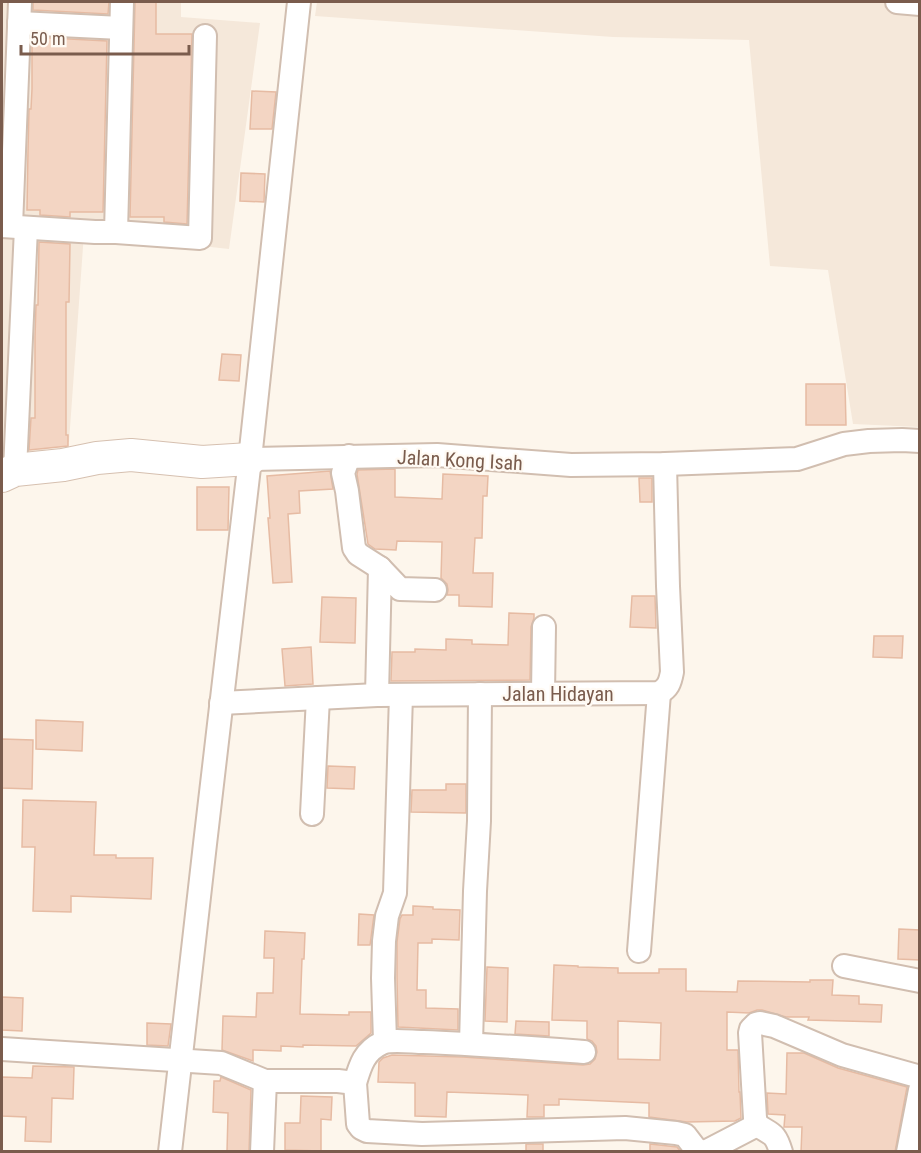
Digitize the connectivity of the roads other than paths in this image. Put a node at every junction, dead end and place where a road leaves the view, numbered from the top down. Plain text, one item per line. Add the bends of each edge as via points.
1 (122, 2) edge
2 (299, 2) edge
3 (897, 2) edge
4 (920, 4) edge
5 (19, 12) edge
6 (121, 28) junction
7 (205, 36) dead end
8 (13, 227) edge
9 (116, 232) junction
10 (920, 441) edge
11 (349, 456) junction
12 (250, 459) junction
13 (665, 464) junction
14 (8, 473) edge
15 (380, 568) junction
16 (435, 590) dead end
17 (544, 627) dead end
18 (543, 693) junction
19 (659, 693) junction
20 (480, 694) junction
21 (377, 695) junction
22 (401, 695) junction
23 (318, 698) junction
24 (221, 704) junction
25 (312, 814) dead end
26 (639, 951) dead end
27 (844, 966) dead end
28 (920, 981) edge
29 (385, 1041) junction
30 (471, 1044) junction
31 (2, 1049) edge
32 (584, 1052) dead end
33 (180, 1060) junction
34 (920, 1077) edge
35 (265, 1081) junction
36 (355, 1083) junction
37 (920, 1090) edge
38 (757, 1125) junction
39 (170, 1152) edge
40 (262, 1152) edge
41 (701, 1152) edge
42 (705, 1152) edge
43 (781, 1152) edge
44 (908, 1152) edge

1 - 6 street
2 - 12 street
3 - 4 street
5 - 6 street
5 - 8 street
6 - 9 street
7 - 9 street via 200,238
8 - 9 street
8 - 14 street
10 - 13 street, Jalan Kong Isah via 844,444 797,459
11 - 12 street, Jalan Kong Isah
11 - 13 street, Jalan Kong Isah via 437,456 571,465
11 - 15 street via 342,472 354,548
12 - 14 street, Jalan Kong Isah via 202,462 131,455
12 - 24 street
13 - 19 street via 672,672 670,684
15 - 16 street via 400,589
15 - 21 street
17 - 18 street
18 - 19 street, Jalan Hidayan
18 - 20 street, Jalan Hidayan
19 - 26 street
20 - 22 street, Jalan Hidayan
20 - 30 street
21 - 22 street, Jalan Hidayan
21 - 23 street, Jalan Hidayan
22 - 29 street via 395,893 387,916 384,950
23 - 24 street, Jalan Hidayan
23 - 25 street
24 - 33 street
27 - 28 street
29 - 30 street
29 - 36 street via 366,1054
30 - 32 street
31 - 33 street
33 - 35 street via 221,1063
33 - 39 street
34 - 38 street via 842,1054 774,1026 756,1024 750,1033
35 - 36 street
35 - 40 street
36 - 41 street via 358,1124 367,1131 422,1134 631,1128 685,1135
37 - 44 street
38 - 42 street
38 - 43 street via 771,1132

